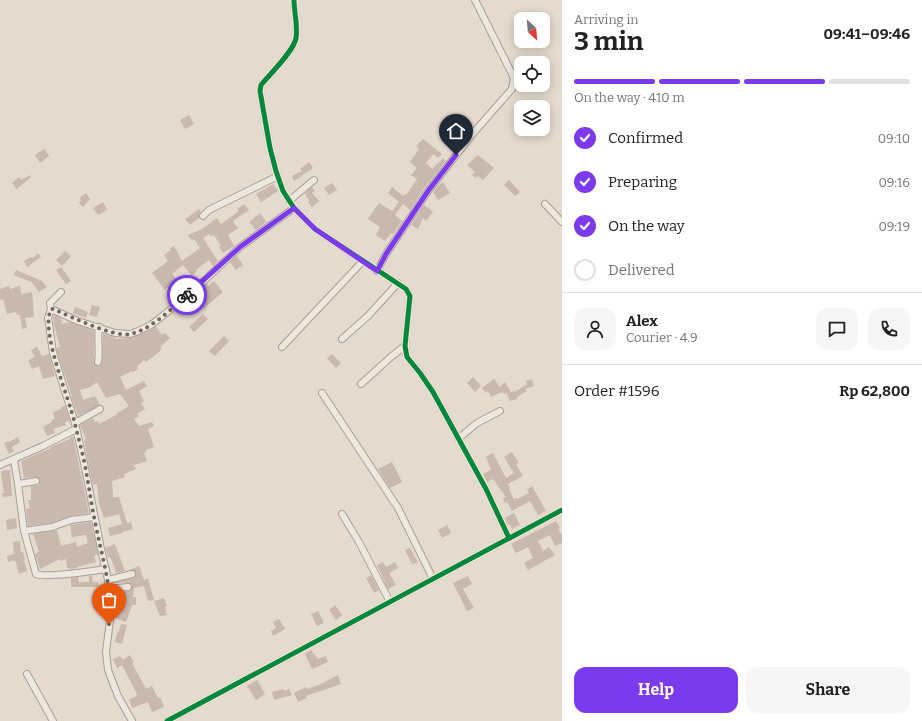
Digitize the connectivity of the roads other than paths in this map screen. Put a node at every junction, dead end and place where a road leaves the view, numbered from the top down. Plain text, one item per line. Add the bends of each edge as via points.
1 (294, 0) edge
2 (475, 0) edge
3 (278, 176) junction
4 (314, 180) dead end
5 (289, 201) junction
6 (545, 204) dead end
7 (294, 208) junction
8 (203, 216) dead end
9 (562, 222) edge
10 (363, 261) junction
11 (377, 271) junction
12 (398, 283) junction
13 (61, 292) dead end
14 (51, 309) junction
15 (99, 327) junction
16 (342, 339) dead end
17 (405, 346) junction
18 (282, 347) dead end
19 (98, 362) dead end
20 (361, 384) dead end
21 (322, 392) dead end
22 (100, 409) dead end
23 (500, 411) dead end
24 (75, 426) junction
25 (458, 439) junction
26 (14, 460) junction
27 (0, 465) edge
28 (36, 480) dead end
29 (18, 484) junction
30 (562, 510) edge
31 (342, 514) dead end
32 (94, 517) junction
33 (24, 531) junction
34 (509, 538) junction
35 (106, 569) junction
36 (132, 574) dead end
37 (432, 579) junction
38 (108, 580) junction
39 (128, 587) dead end
40 (110, 589) junction
41 (390, 602) junction
42 (27, 674) dead end
43 (52, 721) edge
44 (132, 721) edge
45 (167, 721) edge

1 - 3 street via 297,36 295,43 261,85 260,91 270,148
2 - 11 street via 512,72 512,89 428,191
3 - 5 street
3 - 8 street via 209,210
4 - 5 street
5 - 7 street
6 - 9 street
7 - 10 street via 315,229
7 - 15 street via 240,247 193,291 151,325 130,334 118,334
10 - 11 street
10 - 18 street
11 - 12 street
12 - 16 street via 368,316
12 - 17 street via 406,288 410,296
13 - 14 street via 51,302
14 - 15 street
14 - 24 street via 48,318 52,348
15 - 19 street
17 - 20 street
17 - 25 street via 411,363 431,389
21 - 37 street via 398,508
22 - 24 street
23 - 25 street via 477,423
24 - 26 street
24 - 32 street
25 - 34 street
26 - 27 street
26 - 29 street
28 - 29 street
29 - 33 street
30 - 34 street
31 - 41 street
32 - 33 street
32 - 35 street
33 - 35 street via 34,571 38,575
34 - 37 street
35 - 38 street
36 - 38 street
37 - 41 street
38 - 40 street
39 - 40 street
40 - 44 street via 111,612 106,661 112,682
41 - 45 street
42 - 43 street

